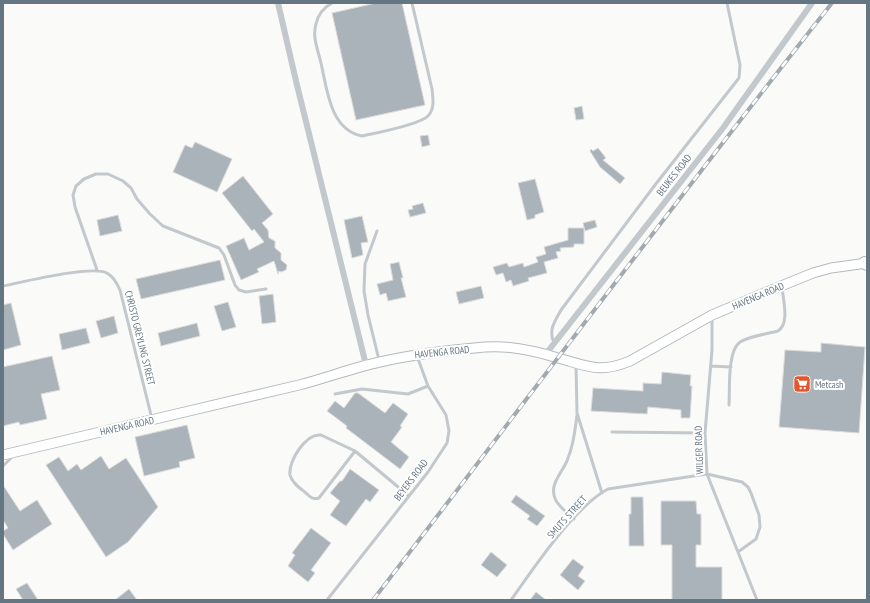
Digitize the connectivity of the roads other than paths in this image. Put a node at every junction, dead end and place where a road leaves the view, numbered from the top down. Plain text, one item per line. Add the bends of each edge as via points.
1 (278, 3) edge
2 (332, 3) edge
3 (412, 3) edge
4 (727, 3) edge
5 (812, 3) edge
6 (377, 231) dead end
7 (866, 263) edge
8 (97, 270) junction
9 (3, 286) edge
10 (781, 286) junction
11 (266, 289) dead end
12 (712, 315) junction
13 (554, 344) junction
14 (417, 354) junction
15 (545, 355) junction
16 (380, 362) junction
17 (576, 364) junction
18 (366, 366) junction
19 (711, 366) junction
20 (731, 367) junction
21 (428, 386) junction
22 (335, 394) dead end
23 (729, 405) dead end
24 (577, 413) junction
25 (152, 420) junction
26 (612, 432) dead end
27 (705, 433) junction
28 (355, 451) junction
29 (16, 452) junction
30 (3, 455) edge
31 (3, 466) edge
32 (707, 474) junction
33 (602, 493) junction
34 (409, 496) junction
35 (574, 519) junction
36 (738, 552) junction
37 (327, 600) edge
38 (511, 600) edge
39 (757, 600) edge

1 - 18 street
2 - 3 lane via 319,15 315,39 332,109 349,131 362,136 416,122 428,116 431,111 432,89
4 - 13 lane via 740,65 738,78 562,310 551,328
5 - 13 street, BEUKES ROAD via 723,128
6 - 16 lane via 365,264 364,291
7 - 10 street, HAVENGA ROAD via 831,268
8 - 9 lane
8 - 11 lane via 73,195 76,186 84,179 96,174 108,174 131,188 137,199 163,226 219,248 239,290 246,292
8 - 25 lane, CHRISTO GREYLING STREET via 112,277 120,290
10 - 12 street, HAVENGA ROAD
10 - 20 lane via 785,320 783,328 739,343 732,353
12 - 17 street, HAVENGA ROAD via 619,366 602,369
12 - 19 lane, WILGER ROAD
13 - 15 street, BEUKES ROAD
14 - 15 street, HAVENGA ROAD via 487,347 524,349
14 - 16 street, HAVENGA ROAD
14 - 21 lane, BEYERS ROAD
15 - 17 street, HAVENGA ROAD
16 - 18 street, HAVENGA ROAD
17 - 24 lane
18 - 25 street, HAVENGA ROAD via 303,384
19 - 20 lane
19 - 27 lane, WILGER ROAD
20 - 23 lane
21 - 22 lane via 408,394 362,389
21 - 34 lane, BEYERS ROAD via 446,415 448,436 443,451
24 - 33 lane
24 - 35 lane via 568,460 554,485 553,493 559,506
25 - 29 street, HAVENGA ROAD
26 - 27 lane
27 - 32 lane, WILGER ROAD
28 - 28 lane via 319,498 312,498 291,478 292,462 313,435 327,437
28 - 34 lane
29 - 30 street, HAVENGA ROAD
29 - 31 lane
32 - 33 lane, SMUTS STREET via 617,487
32 - 36 lane, WILGER ROAD
32 - 36 lane via 742,482 748,487 759,515 759,532 756,539
33 - 35 lane, SMUTS STREET
34 - 37 lane, BEYERS ROAD
35 - 38 lane, SMUTS STREET
36 - 39 lane, WILGER ROAD

